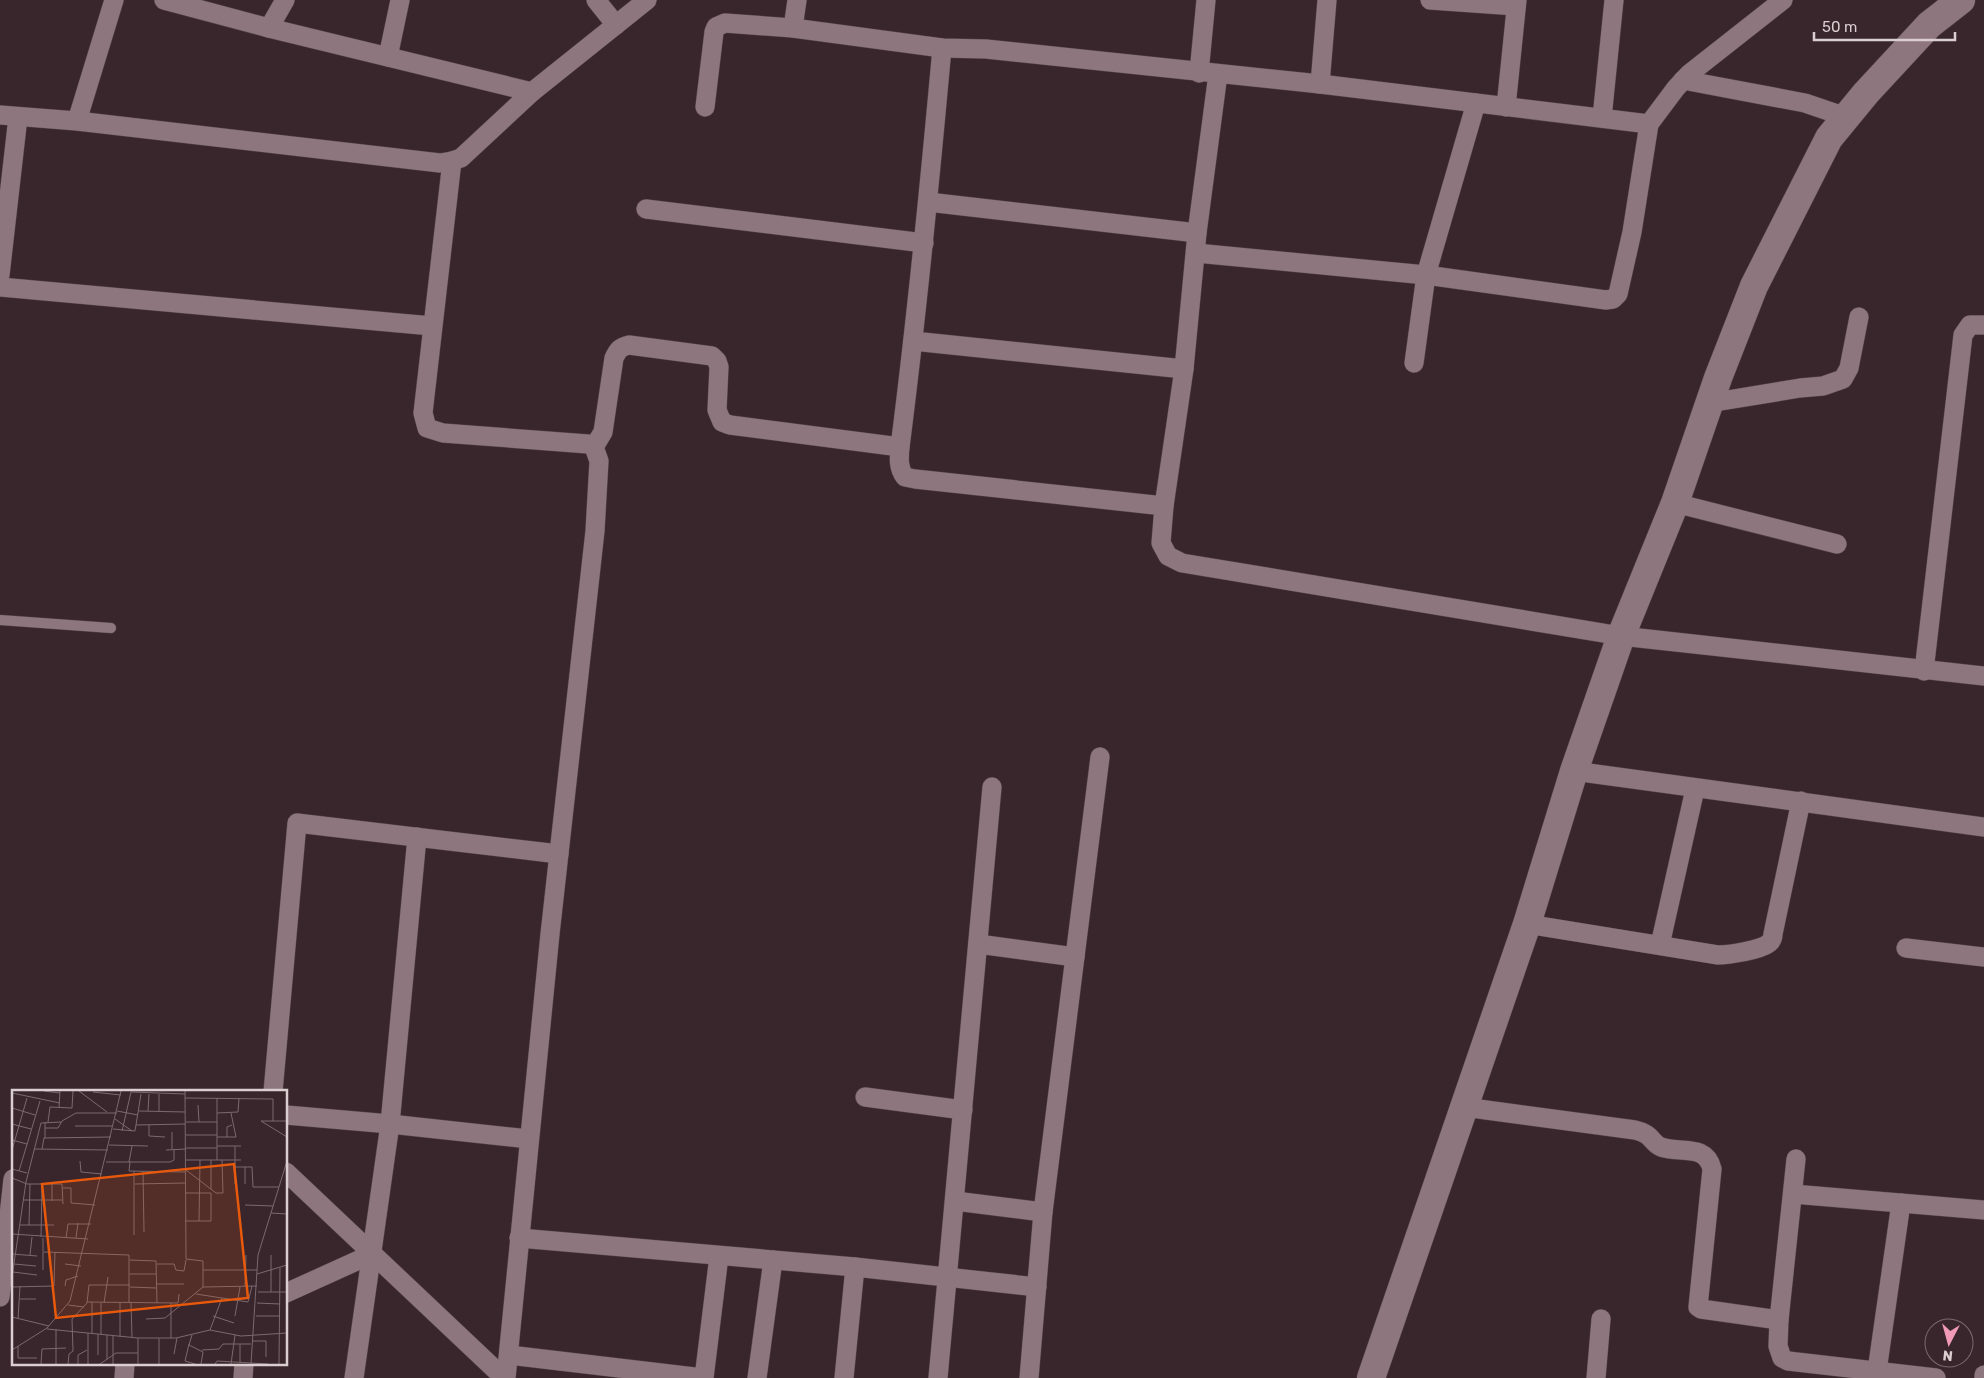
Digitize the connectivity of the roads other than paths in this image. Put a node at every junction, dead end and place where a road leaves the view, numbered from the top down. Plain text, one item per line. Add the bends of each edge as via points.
1 (114, 0) edge
2 (164, 0) edge
3 (285, 0) edge
4 (400, 0) edge
5 (596, 0) edge
6 (647, 0) edge
7 (797, 0) edge
8 (1206, 0) edge
9 (1328, 0) edge
10 (1430, 0) edge
11 (1614, 0) edge
12 (1784, 0) edge
13 (1961, 0) edge
14 (1516, 3) edge
15 (616, 25) junction
16 (268, 28) junction
17 (793, 28) junction
18 (942, 48) junction
19 (388, 57) junction
20 (1200, 73) junction
21 (1218, 74) junction
22 (1683, 80) junction
23 (1320, 84) junction
24 (532, 92) junction
25 (1476, 103) junction
26 (704, 107) dead end
27 (1506, 107) junction
28 (9, 116) edge
29 (1846, 117) junction
30 (1602, 118) junction
31 (77, 121) junction
32 (1649, 124) junction
33 (452, 161) junction
34 (928, 202) junction
35 (646, 209) dead end
36 (1197, 233) junction
37 (924, 243) junction
38 (1196, 253) junction
39 (0, 275) edge
40 (1426, 275) junction
41 (0, 287) edge
42 (1859, 317) dead end
43 (1984, 325) edge
44 (432, 326) junction
45 (914, 341) junction
46 (1414, 364) dead end
47 (1184, 368) junction
48 (1709, 403) junction
49 (594, 447) junction
50 (900, 447) junction
51 (1675, 503) junction
52 (1164, 506) junction
53 (1837, 544) dead end
54 (0, 620) edge
55 (111, 628) dead end
56 (1621, 636) junction
57 (1924, 671) junction
58 (1984, 676) edge
59 (1100, 757) dead end
60 (1574, 771) junction
61 (992, 787) dead end
62 (1696, 789) junction
63 (1801, 801) junction
64 (1984, 828) edge
65 (417, 837) junction
66 (559, 854) junction
67 (1527, 924) junction
68 (978, 944) junction
69 (1660, 945) junction
70 (1906, 948) dead end
71 (1984, 957) edge
72 (1075, 958) junction
73 (273, 1090) edge
74 (865, 1097) dead end
75 (1464, 1107) junction
76 (963, 1110) junction
77 (288, 1114) edge
78 (390, 1124) junction
79 (529, 1139) junction
80 (1796, 1159) dead end
81 (288, 1174) edge
82 (12, 1188) edge
83 (1794, 1194) junction
84 (955, 1201) junction
85 (1901, 1203) junction
86 (1984, 1210) edge
87 (1044, 1212) junction
88 (519, 1238) junction
89 (372, 1254) junction
90 (720, 1256) junction
91 (773, 1260) junction
92 (855, 1268) junction
93 (948, 1277) junction
94 (1037, 1287) junction
95 (288, 1292) edge
96 (0, 1297) edge
97 (1601, 1319) dead end
98 (1779, 1320) junction
99 (509, 1355) junction
100 (1877, 1371) junction
101 (354, 1378) edge
102 (505, 1378) edge
103 (696, 1378) edge
104 (757, 1378) edge
105 (844, 1378) edge
106 (938, 1378) edge
107 (1029, 1378) edge
108 (1371, 1378) edge
109 (1596, 1378) edge
110 (1936, 1378) edge

1 - 31 street
2 - 16 street
3 - 16 street
4 - 19 street
5 - 15 street
6 - 15 street
7 - 17 street
8 - 20 street
9 - 23 street
10 - 14 street
11 - 30 street
12 - 22 street
13 - 29 street via 1929,25
14 - 27 street
15 - 24 street
16 - 19 street
17 - 18 street
17 - 26 street via 725,23 716,27
18 - 20 street via 986,49
18 - 34 street
19 - 24 street
20 - 21 street
21 - 23 street
21 - 36 street
22 - 29 street via 1805,103
22 - 32 street
23 - 25 street
24 - 33 street via 461,158
25 - 27 street
25 - 40 street
27 - 30 street
28 - 31 street
28 - 39 street
29 - 48 street via 1819,155 1754,286
30 - 32 street
31 - 33 street via 427,162
32 - 40 street via 1632,232 1618,294 1613,299
33 - 44 street
34 - 36 street
34 - 37 street
35 - 37 street
36 - 38 street
37 - 45 street
38 - 40 street
38 - 47 street
40 - 46 street
41 - 44 street
42 - 48 street via 1849,368 1843,379 1824,386
43 - 57 street via 1970,325 1963,335
44 - 49 street via 423,413 427,428 443,433
45 - 47 street
45 - 50 street
47 - 52 street
48 - 51 street
49 - 50 street via 603,432 614,358 618,350 629,345 712,356 719,367 718,415 722,422
49 - 66 street via 599,461 595,531
50 - 52 street via 899,463 905,477
51 - 53 street
51 - 56 street
52 - 56 street via 1161,543 1168,556 1182,563
54 - 55 lane
56 - 57 street
56 - 60 street
57 - 58 street
59 - 72 street
60 - 62 street
60 - 67 street
61 - 68 street
62 - 63 street
62 - 69 street
63 - 64 street
63 - 69 street via 1771,941 1733,954 1718,955
65 - 66 street
65 - 73 street via 297,823
65 - 78 street
66 - 79 street
67 - 69 street
67 - 75 street
68 - 72 street
68 - 76 street
70 - 71 street
72 - 87 street
74 - 76 street
75 - 98 street via 1635,1130 1645,1133 1659,1146 1706,1156 1712,1169 1698,1307
75 - 108 street
76 - 84 street
77 - 78 street
78 - 79 street
78 - 89 street
79 - 88 street
80 - 83 street
81 - 89 street
82 - 96 street
83 - 85 street
83 - 98 street
84 - 87 street
84 - 93 street
85 - 86 street
85 - 100 street
87 - 94 street
88 - 90 street
88 - 99 street
89 - 95 street
89 - 101 street
89 - 102 street
90 - 91 street
90 - 103 street
91 - 92 street
91 - 104 street
92 - 93 street
92 - 105 street
93 - 94 street
93 - 106 street
94 - 107 street
97 - 109 street
98 - 100 street via 1778,1346 1782,1358
99 - 102 street
99 - 103 street
100 - 110 street

